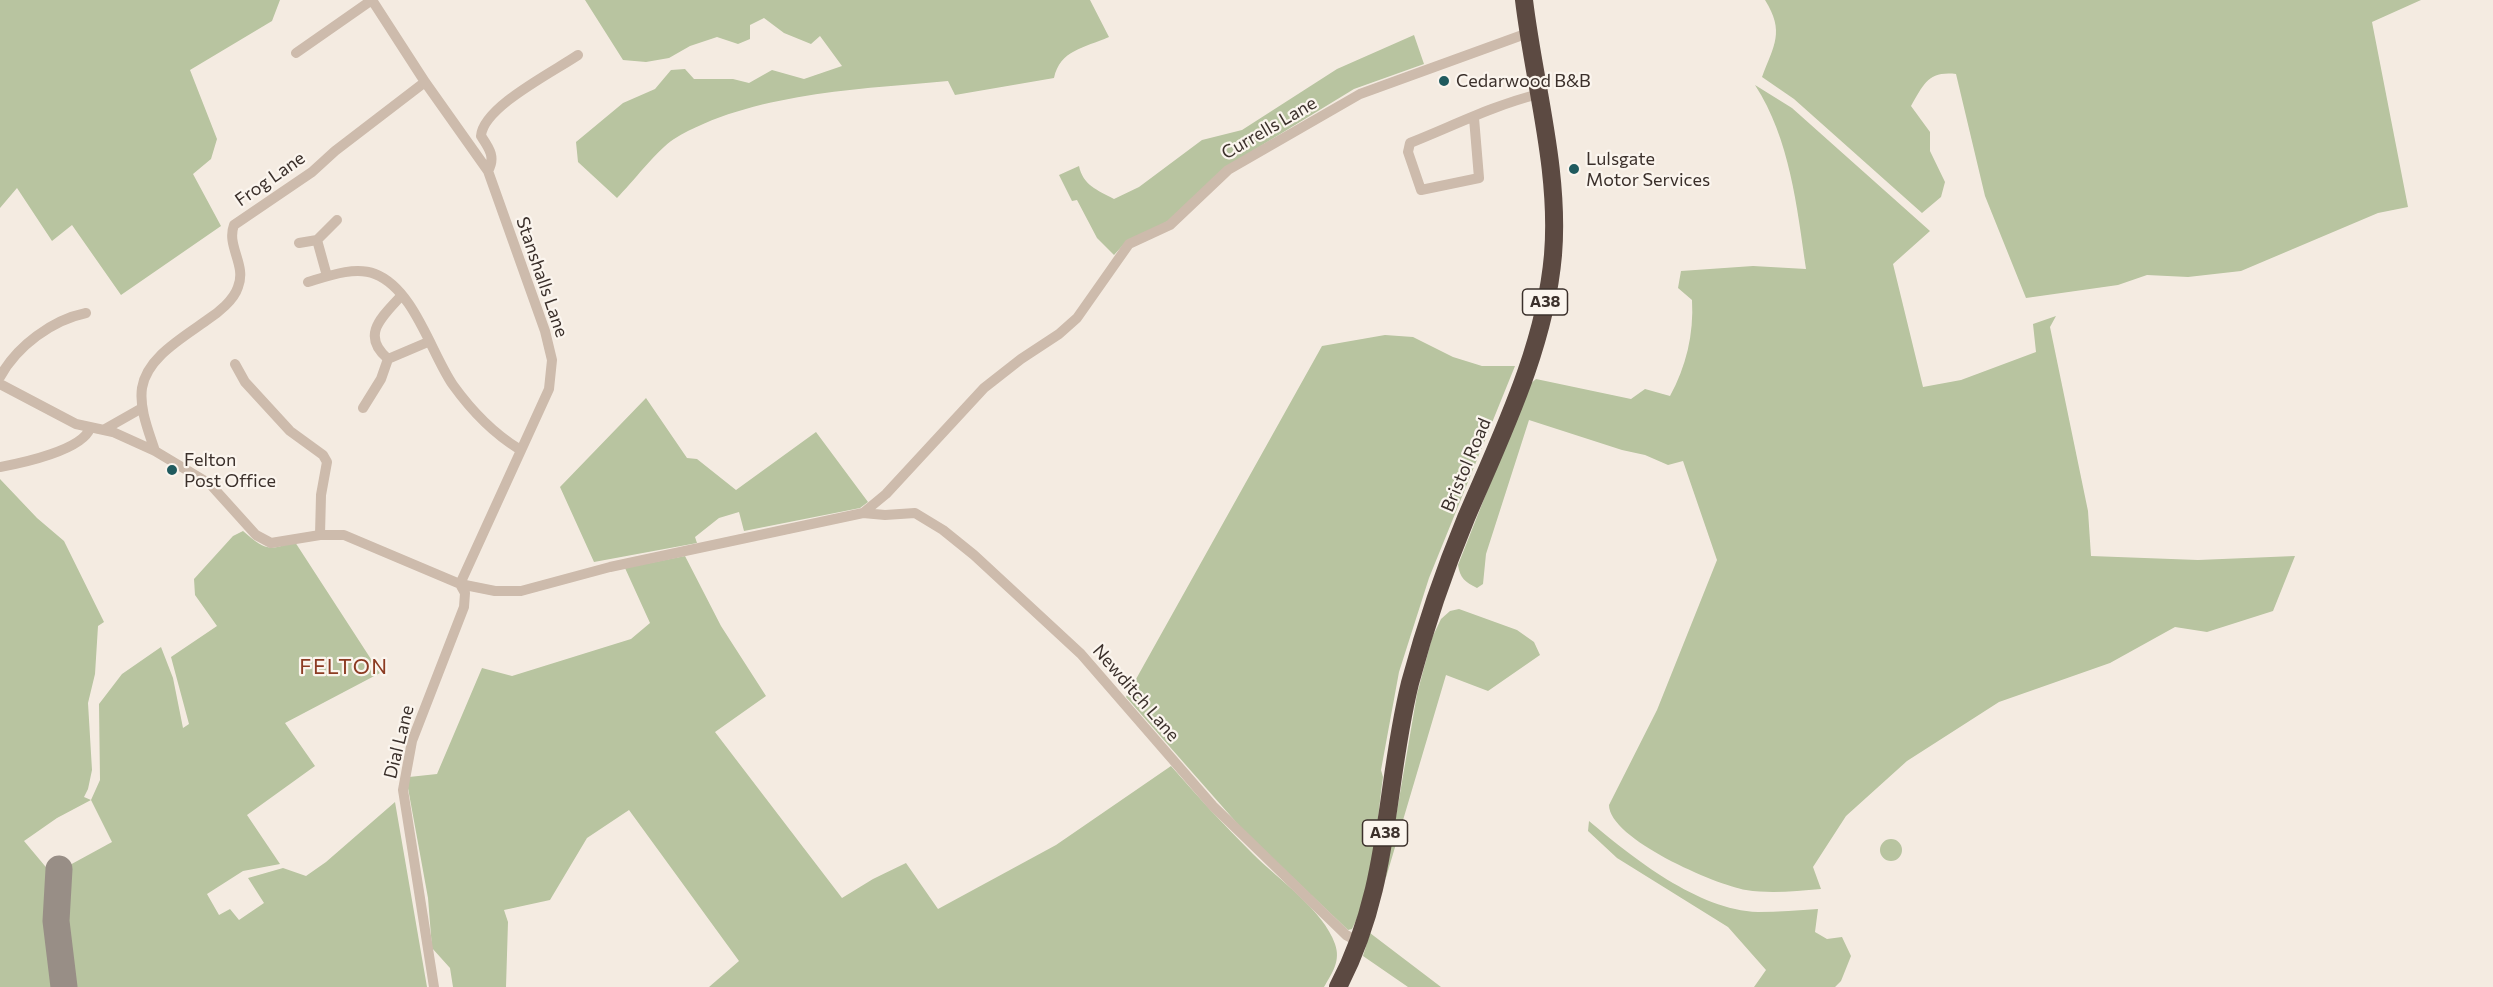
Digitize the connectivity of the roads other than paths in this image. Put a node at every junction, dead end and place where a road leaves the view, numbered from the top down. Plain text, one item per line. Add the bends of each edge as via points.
1 (372, 0) edge
2 (1524, 0) edge
3 (1528, 33) junction
4 (296, 53) dead end
5 (578, 55) dead end
6 (425, 82) junction
7 (1539, 94) junction
8 (1474, 118) junction
9 (488, 171) junction
10 (337, 220) dead end
11 (317, 240) junction
12 (299, 243) dead end
13 (327, 276) junction
14 (308, 282) dead end
15 (401, 296) junction
16 (72, 303) dead end
17 (86, 313) dead end
18 (73, 315) junction
19 (428, 342) junction
20 (388, 359) junction
21 (235, 364) dead end
22 (0, 377) edge
23 (0, 384) edge
24 (142, 408) junction
25 (363, 408) dead end
26 (90, 428) junction
27 (105, 429) junction
28 (519, 449) junction
29 (154, 451) junction
30 (0, 468) edge
31 (864, 513) junction
32 (320, 535) junction
33 (460, 584) junction
34 (1359, 942) junction
35 (434, 987) edge
36 (1338, 987) edge

1 - 4 street
1 - 6 street, Stanshalls Lane
2 - 3 highway, Bristol Road / A38
3 - 7 highway, Bristol Road / A38
3 - 31 street, Currells Lane via 1360,94 1228,170 1170,225 1129,244 1077,318 984,388
5 - 9 street via 502,105 486,120 481,136 492,152
6 - 9 street, Stanshalls Lane
6 - 24 street, Frog Lane via 312,172 234,225 230,235 241,273 238,287 215,315 180,340 148,372 142,388
7 - 8 street via 1496,106
7 - 34 highway, Bristol Road / A38 via 1554,200 1550,281 1522,384 1452,553 1416,665 1378,875
8 - 8 street via 1410,143 1408,152 1421,190 1479,177
9 - 28 street, Stanshalls Lane via 552,360 549,389
10 - 11 street
11 - 12 street
11 - 13 street
13 - 14 street
13 - 15 street via 339,272 373,273 388,280
15 - 19 street via 417,313
15 - 20 street via 376,330 378,351
16 - 18 street
17 - 18 street
18 - 22 street via 31,340
19 - 20 street
19 - 28 street via 465,401 502,438
20 - 25 street via 381,380
21 - 32 street via 252,390 290,431 327,462
23 - 26 street via 58,416
24 - 27 street
24 - 29 street, Frog Lane
26 - 27 street
26 - 30 street via 75,446
27 - 29 street
28 - 33 street, Stanshalls Lane
29 - 32 street via 210,484 256,535 271,543
31 - 33 street via 610,567 521,591
31 - 34 street, Newditch Lane via 915,513 974,555 1081,654 1213,806 1346,935
32 - 33 street via 344,535
33 - 35 street, Dial Lane via 465,593 464,607 412,741 403,790
34 - 36 highway, A38

